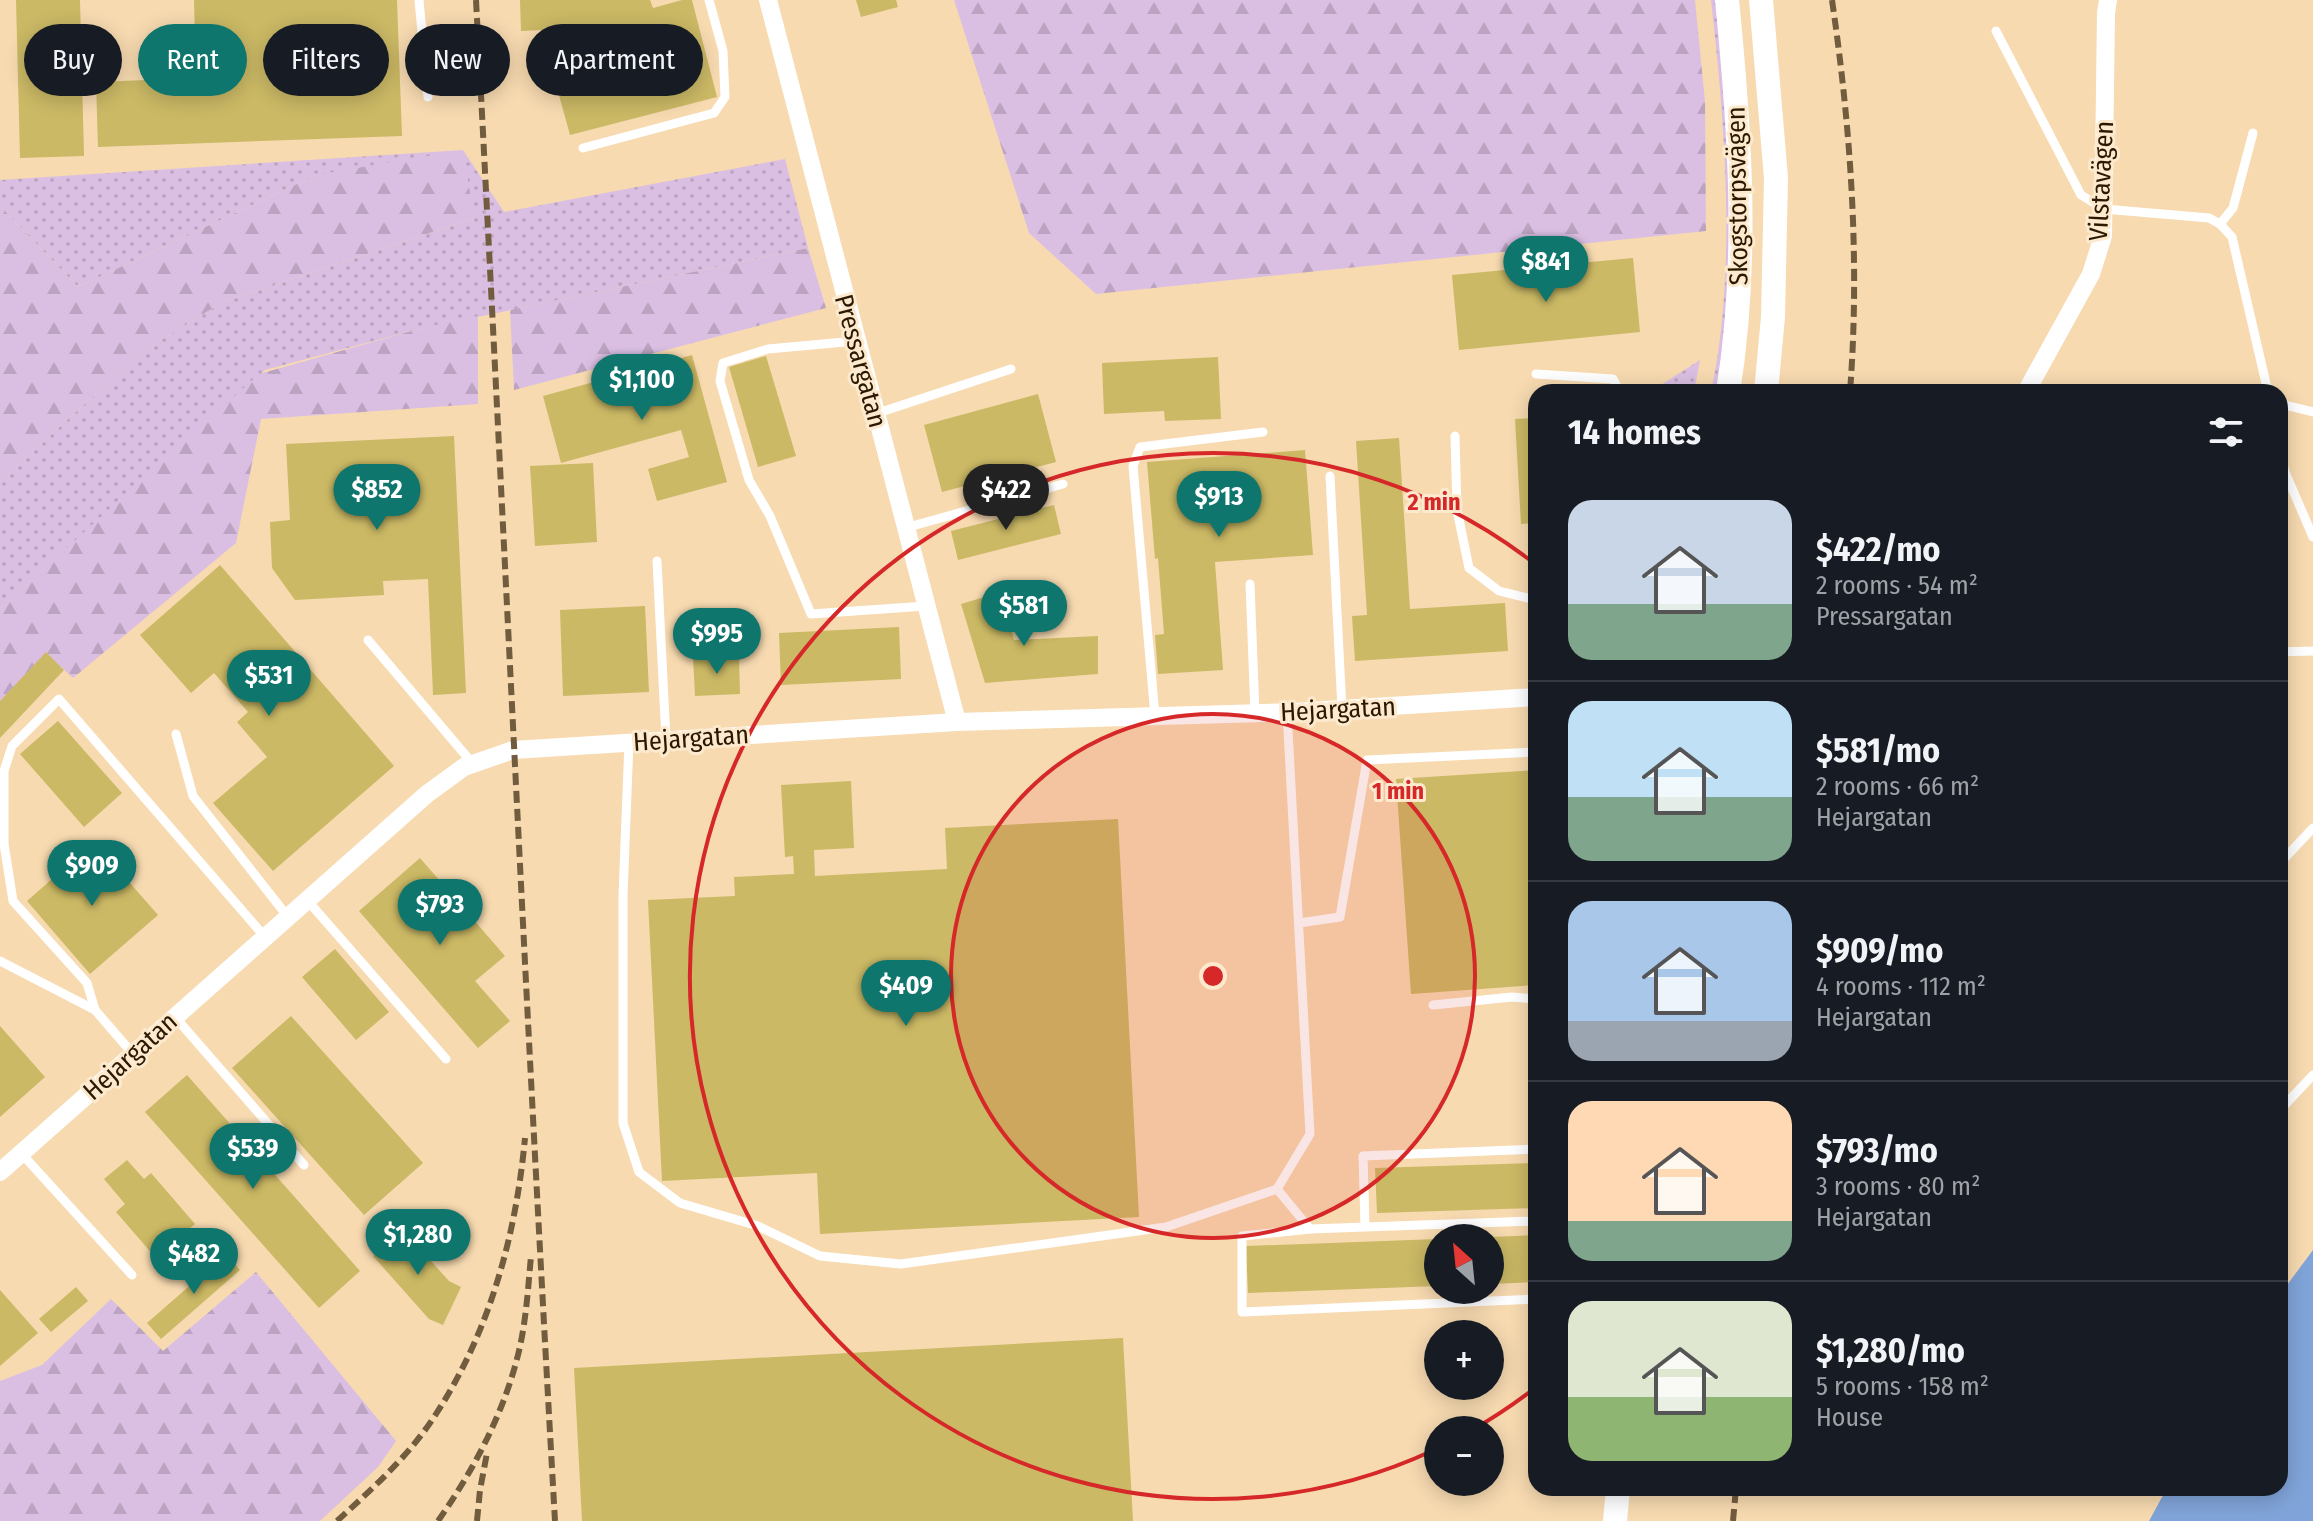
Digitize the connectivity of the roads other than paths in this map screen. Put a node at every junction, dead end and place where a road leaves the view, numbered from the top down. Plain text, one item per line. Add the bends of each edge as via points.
1 (419, 0) edge
2 (709, 0) edge
3 (768, 0) edge
4 (1727, 0) edge
5 (1761, 0) edge
6 (2108, 0) edge
7 (1996, 31) dead end
8 (428, 97) dead end
9 (2253, 133) dead end
10 (583, 148) dead end
11 (2104, 209) junction
12 (2220, 224) junction
13 (856, 341) junction
14 (1011, 369) dead end
15 (1536, 374) dead end
16 (1616, 384) edge
17 (1729, 384) edge
18 (1767, 384) edge
19 (2030, 384) edge
20 (2266, 384) edge
21 (2288, 406) edge
22 (2313, 412) edge
23 (875, 414) junction
24 (1263, 432) dead end
25 (1455, 436) dead end
26 (1330, 476) dead end
27 (2288, 479) edge
28 (1063, 484) dead end
29 (905, 528) junction
30 (2313, 537) edge
31 (657, 561) dead end
32 (1250, 584) dead end
33 (1528, 598) edge
34 (926, 606) junction
35 (368, 640) dead end
36 (2313, 651) edge
37 (2288, 652) edge
38 (1528, 697) edge
39 (1342, 709) junction
40 (1287, 712) junction
41 (1255, 713) junction
42 (1155, 716) junction
43 (957, 722) junction
44 (176, 734) dead end
45 (666, 740) junction
46 (629, 742) junction
47 (1528, 752) edge
48 (473, 764) junction
49 (2313, 828) edge
50 (2288, 855) edge
51 (307, 900) junction
52 (288, 917) junction
53 (1299, 923) junction
54 (265, 937) junction
55 (0, 961) edge
56 (1528, 998) edge
57 (1433, 1005) dead end
58 (95, 1010) junction
59 (175, 1017) junction
60 (133, 1054) junction
61 (446, 1059) dead end
62 (2313, 1075) edge
63 (2288, 1102) edge
64 (1528, 1149) edge
65 (21, 1153) junction
66 (304, 1165) dead end
67 (0, 1172) edge
68 (1277, 1189) junction
69 (1528, 1221) edge
70 (1365, 1226) junction
71 (1310, 1229) junction
72 (132, 1275) dead end
73 (1528, 1299) edge
74 (1617, 1496) edge
75 (1615, 1521) edge

1 - 8 lane
2 - 10 lane via 723,51 725,97 714,113
3 - 13 street, Pressargatan
4 - 17 main road, Skogstorpsvägen via 1741,203
5 - 18 main road, Skogstorpsvägen via 1776,178
6 - 11 street, Vilstavägen
7 - 11 lane via 2081,195
9 - 12 lane via 2233,208
11 - 12 lane via 2209,218
11 - 19 street, Vilstavägen via 2103,236 2091,274
12 - 20 lane via 2232,237
13 - 23 street, Pressargatan
13 - 34 lane via 768,349 723,363 720,381 749,480 811,614
14 - 23 lane
15 - 16 lane via 1613,379
21 - 22 lane
23 - 29 street, Pressargatan
24 - 42 lane via 1140,447 1133,466
25 - 33 lane via 1457,510 1469,568 1499,591
26 - 39 lane
27 - 30 lane
28 - 29 lane
29 - 34 street, Pressargatan
31 - 45 lane
32 - 41 lane
34 - 43 street, Pressargatan
35 - 48 lane
36 - 37 lane
38 - 39 street, Hejargatan
39 - 40 street, Hejargatan
40 - 41 street, Hejargatan
40 - 53 lane
41 - 42 street, Hejargatan
42 - 43 street, Hejargatan
43 - 45 street, Hejargatan
44 - 52 lane via 193,796
45 - 46 street, Hejargatan
46 - 48 street, Hejargatan via 513,750
46 - 68 lane via 623,1123 639,1172 680,1203 758,1226 820,1256 901,1264 1166,1227
47 - 53 lane via 1367,760 1340,917
48 - 51 street, Hejargatan via 427,794
49 - 50 lane
51 - 52 street, Hejargatan
51 - 61 lane
52 - 54 street, Hejargatan
53 - 68 lane via 1310,1134
54 - 58 lane via 59,699 12,746 4,771 4,844 13,901 87,983
54 - 59 street, Hejargatan
55 - 58 lane
56 - 57 lane
58 - 60 lane
59 - 60 street, Hejargatan
59 - 66 lane
60 - 65 street, Hejargatan
62 - 63 lane
64 - 70 lane via 1363,1156
65 - 67 street, Hejargatan
65 - 72 lane
68 - 71 lane
69 - 70 lane
70 - 71 lane
71 - 73 lane via 1242,1236 1242,1312
74 - 75 main road

